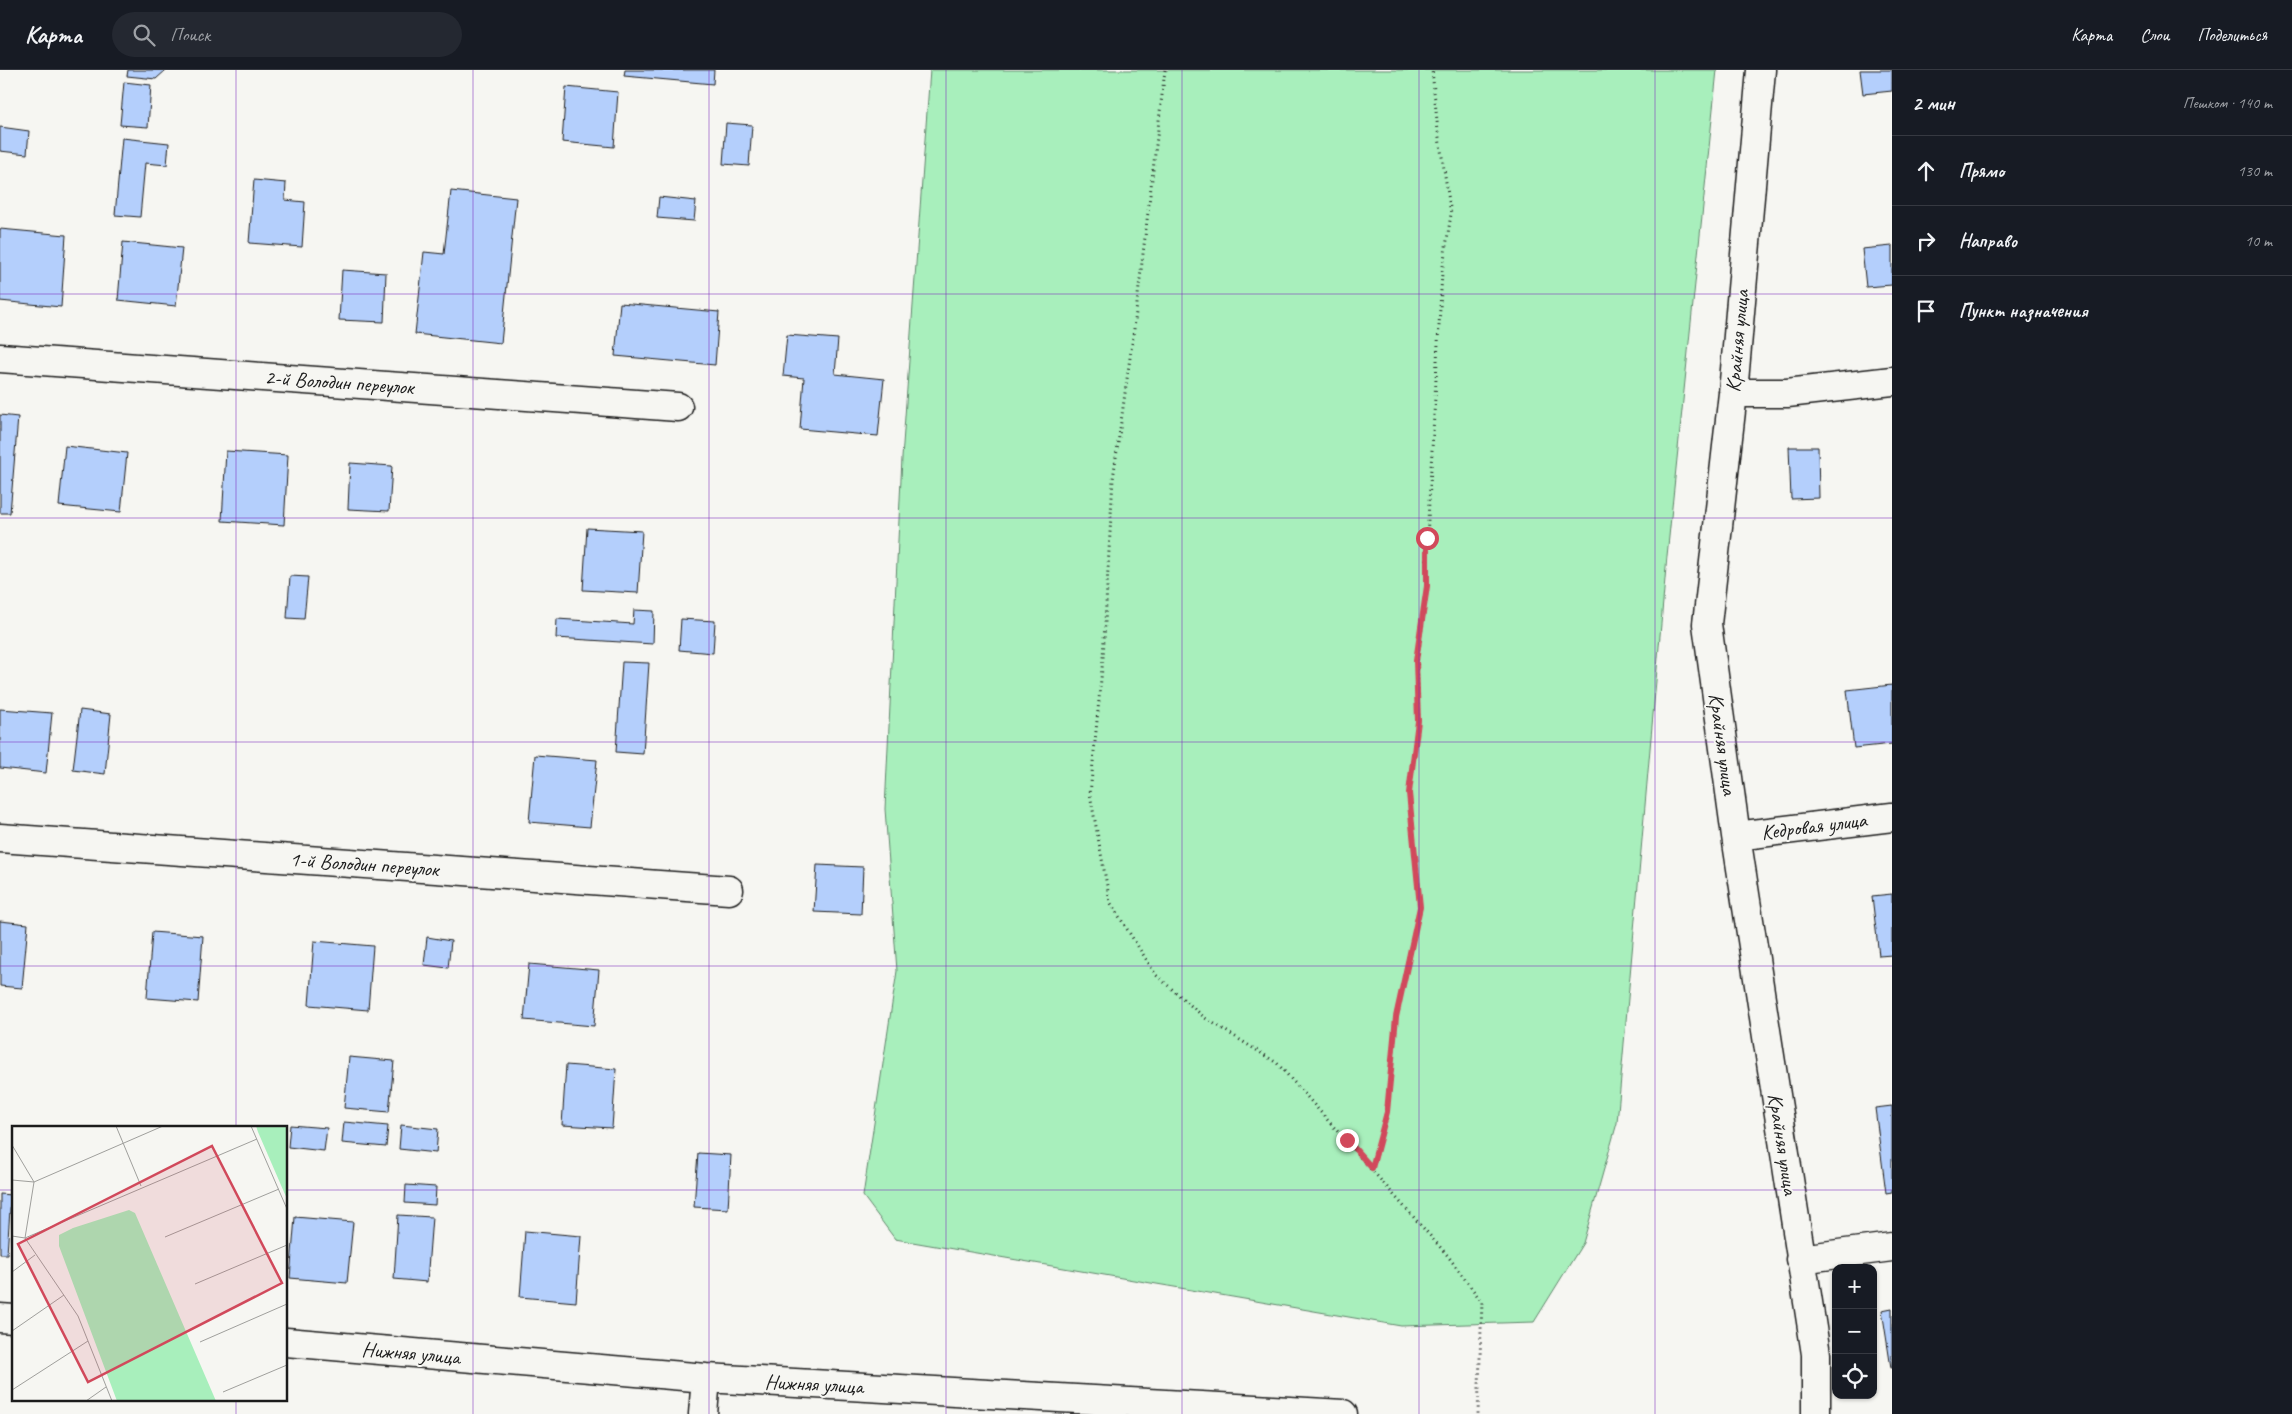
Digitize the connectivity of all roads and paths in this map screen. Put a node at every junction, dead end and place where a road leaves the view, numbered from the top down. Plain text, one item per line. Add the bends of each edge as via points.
1 (1165, 70) edge
2 (1432, 70) edge
3 (1761, 70) edge
4 (0, 358) edge
5 (1892, 381) edge
6 (1733, 393) junction
7 (678, 407) dead end
8 (1892, 817) edge
9 (1736, 836) junction
10 (0, 838) edge
11 (728, 890) dead end
12 (1372, 1168) junction
13 (1892, 1247) edge
14 (1800, 1259) junction
15 (288, 1342) edge
16 (706, 1378) junction
17 (703, 1414) edge
18 (1343, 1414) edge
19 (1478, 1414) edge
20 (1816, 1414) edge

1 - 12 path via 1113,479 1103,658 1090,794 1110,902 1156,975 1205,1018 1277,1063
2 - 12 path via 1452,214 1442,273 1427,586 1416,661 1418,721 1409,793 1420,907 1396,1017 1387,1112
3 - 6 street, Крайняя улица
4 - 7 street, 2-й Володин переулок
5 - 6 street via 1787,393
6 - 9 street, Крайняя улица via 1707,624
8 - 9 street, Кедровая улица
9 - 14 street, Крайняя улица
10 - 11 street, 1-й Володин переулок
12 - 19 path via 1448,1256 1482,1302
13 - 14 street
14 - 20 street, Крайняя улица via 1816,1354
15 - 16 street, Нижняя улица
16 - 17 street
16 - 18 street, Нижняя улица

